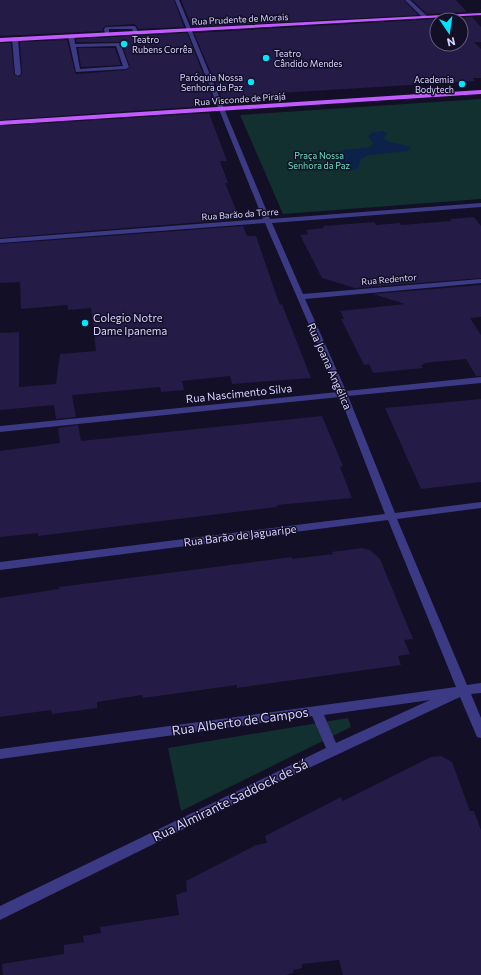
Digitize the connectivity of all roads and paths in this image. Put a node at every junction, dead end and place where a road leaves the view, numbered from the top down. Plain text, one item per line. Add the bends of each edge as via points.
1 (177, 0) edge
2 (407, 0) edge
3 (481, 14) edge
4 (425, 17) junction
5 (189, 30) junction
6 (136, 33) joint
7 (107, 34) joint
8 (71, 36) junction
9 (15, 39) junction
10 (0, 40) edge
11 (73, 46) junction
12 (18, 74) dead end
13 (481, 92) edge
14 (223, 109) junction
15 (0, 123) edge
16 (481, 205) edge
17 (268, 221) junction
18 (0, 241) edge
19 (481, 281) edge
20 (300, 297) junction
21 (481, 380) edge
22 (342, 394) junction
23 (0, 429) edge
24 (481, 505) edge
25 (391, 516) junction
26 (0, 566) edge
27 (481, 688) edge
28 (463, 690) junction
29 (316, 710) junction
30 (481, 733) edge
31 (333, 750) junction
32 (0, 754) edge
33 (0, 913) edge

1 - 5 street, Rua Joana Angélica
2 - 4 street
3 - 4 main road, Rua Prudente de Morais
4 - 5 main road, Rua Prudente de Morais
5 - 6 main road, Rua Prudente de Morais
5 - 14 street, Rua Joana Angélica
6 - 7 street via 132,26 106,28
7 - 8 main road
8 - 9 main road
8 - 11 street
9 - 10 main road
9 - 12 street
11 - 11 street via 78,71 126,67 118,44
13 - 14 main road, Rua Visconde de Pirajá
14 - 15 main road, Rua Visconde de Pirajá
14 - 17 street, Rua Joana Angélica
16 - 17 street, Rua Barão da Torre
17 - 18 street, Rua Barão da Torre
17 - 20 street, Rua Joana Angélica
19 - 20 street, Rua Redentor
20 - 22 street, Rua Joana Angélica
21 - 22 street, Rua Nascimento Silva
22 - 23 street, Rua Nascimento Silva
22 - 25 street, Rua Joana Angélica
24 - 25 street, Rua Barão de Jaguaripe
25 - 26 street, Rua Barão de Jaguaripe
25 - 28 street, Rua Joana Angélica
27 - 28 street, Rua Alberto de Campos
28 - 29 street, Rua Alberto de Campos
28 - 30 street, Rua Joana Angélica
28 - 31 street, Rua Almirante Saddock de Sá
29 - 31 street
29 - 32 street, Rua Alberto de Campos
31 - 33 street, Rua Almirante Saddock de Sá

